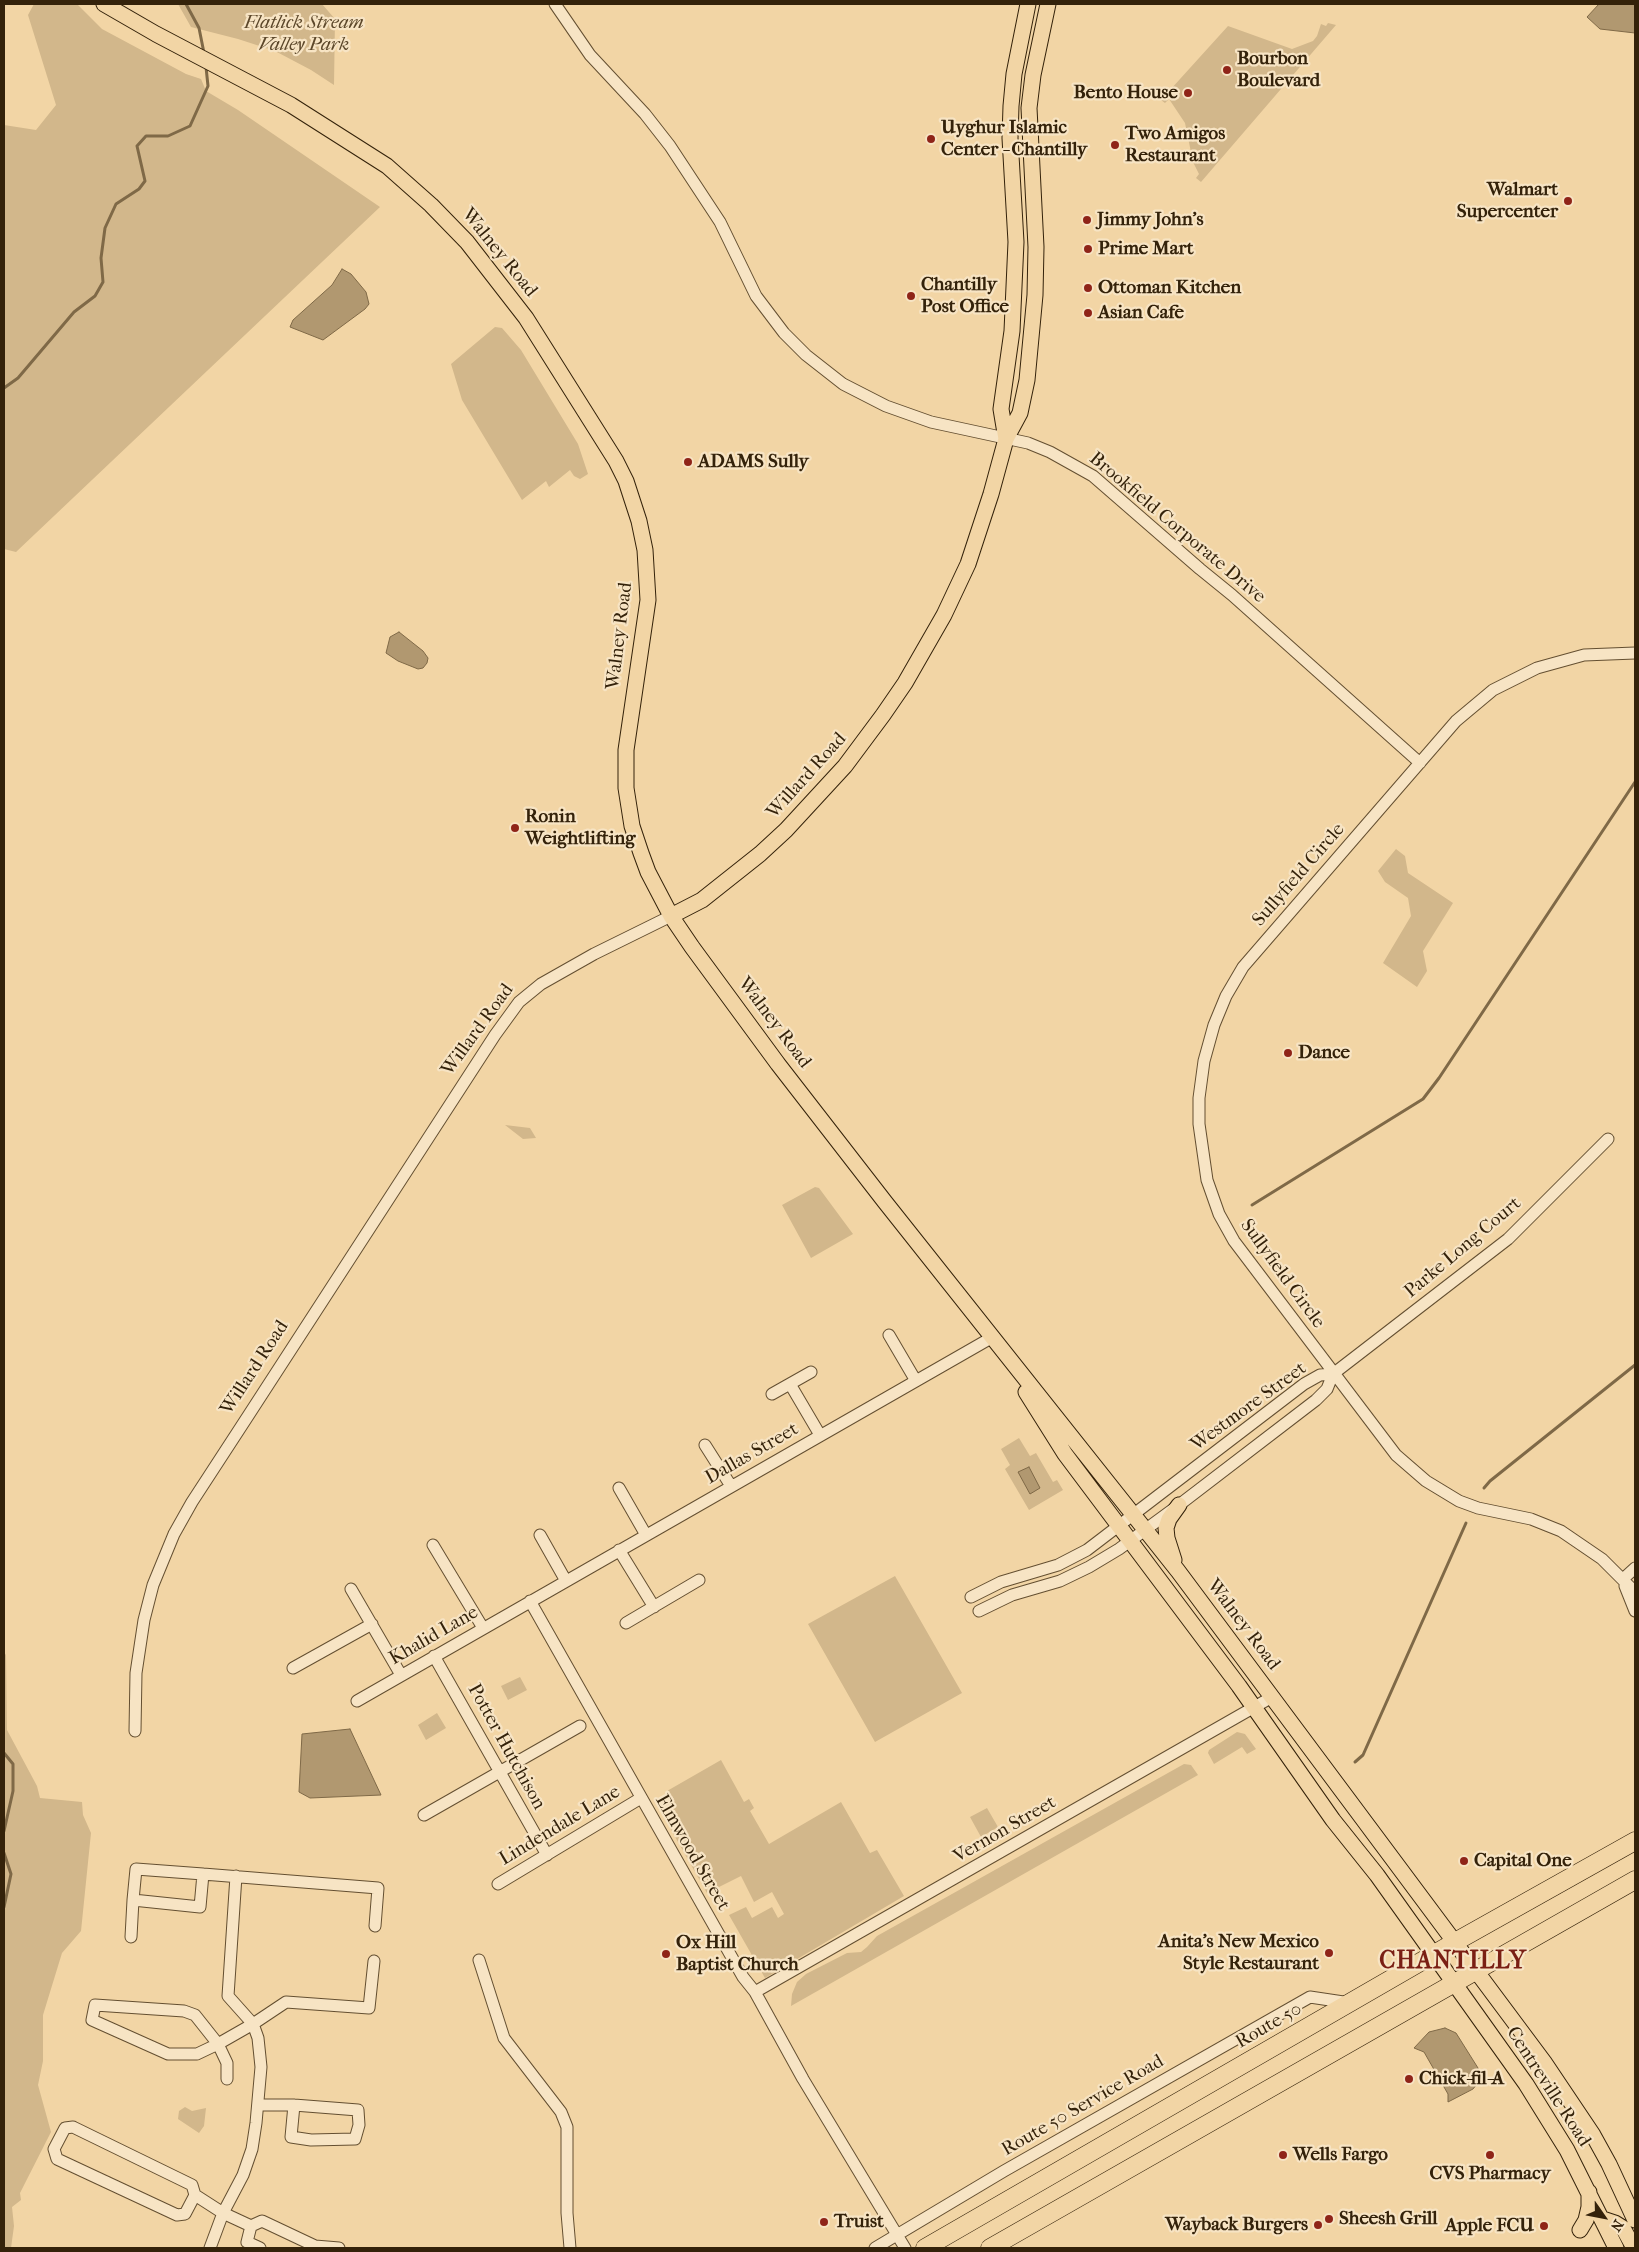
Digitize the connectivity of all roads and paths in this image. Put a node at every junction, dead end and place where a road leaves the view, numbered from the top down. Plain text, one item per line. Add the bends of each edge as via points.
1 (104, 4) edge
2 (116, 4) edge
3 (555, 4) edge
4 (1028, 4) edge
5 (1048, 4) edge
6 (138, 22) junction
7 (1006, 439) junction
8 (1635, 653) edge
9 (1420, 763) junction
10 (672, 916) junction
11 (1608, 1139) dead end
12 (889, 1335) dead end
13 (991, 1338) junction
14 (811, 1372) dead end
15 (1334, 1374) junction
16 (916, 1381) junction
17 (790, 1384) junction
18 (772, 1394) dead end
19 (820, 1435) junction
20 (706, 1444) dead end
21 (731, 1486) junction
22 (619, 1488) dead end
23 (1179, 1505) junction
24 (1133, 1514) junction
25 (1119, 1525) junction
26 (1145, 1530) junction
27 (540, 1534) dead end
28 (646, 1535) junction
29 (1130, 1540) junction
30 (433, 1545) dead end
31 (619, 1550) junction
32 (1635, 1568) edge
33 (1178, 1571) junction
34 (1622, 1579) junction
35 (698, 1580) dead end
36 (566, 1581) junction
37 (351, 1589) dead end
38 (1635, 1592) edge
39 (971, 1597) dead end
40 (530, 1601) junction
41 (654, 1607) junction
42 (979, 1611) dead end
43 (1635, 1611) edge
44 (372, 1624) junction
45 (626, 1624) dead end
46 (483, 1628) junction
47 (434, 1656) junction
48 (293, 1668) dead end
49 (401, 1675) junction
50 (1272, 1697) junction
51 (357, 1700) dead end
52 (1254, 1707) junction
53 (580, 1726) dead end
54 (135, 1731) dead end
55 (500, 1772) junction
56 (641, 1798) junction
57 (424, 1815) dead end
58 (1635, 1840) edge
59 (547, 1855) junction
60 (203, 1874) junction
61 (236, 1876) junction
62 (1635, 1880) edge
63 (498, 1884) dead end
64 (134, 1900) junction
65 (375, 1926) dead end
66 (131, 1937) dead end
67 (1455, 1942) junction
68 (1434, 1955) junction
69 (479, 1960) dead end
70 (374, 1961) dead end
71 (1476, 1970) junction
72 (1453, 1983) junction
73 (755, 1992) junction
74 (1351, 2003) junction
75 (253, 2024) junction
76 (218, 2044) junction
77 (227, 2079) dead end
78 (258, 2105) junction
79 (294, 2105) junction
80 (1589, 2190) junction
81 (195, 2195) junction
82 (223, 2213) junction
83 (1603, 2219) junction
84 (1635, 2220) edge
85 (251, 2226) junction
86 (1580, 2230) dead end
87 (898, 2235) junction
88 (210, 2248) edge
89 (260, 2248) edge
90 (339, 2248) edge
91 (570, 2248) edge
92 (875, 2248) edge
93 (905, 2248) edge
94 (925, 2248) edge
95 (990, 2248) edge
96 (1616, 2248) edge
97 (1634, 2248) edge

1 - 6 main road, Walney Road
2 - 6 main road, Walney Road
3 - 7 street, Brookfield Corporate Drive via 590,55 670,146 720,222 756,296 784,333 806,355 843,384 886,406 931,422
4 - 7 main road, Willard Road via 1011,106 1016,242 1012,323 1001,409
5 - 7 main road, Willard Road via 1029,108 1036,247 1027,380 1020,413
6 - 10 main road, Walney Road via 291,105 367,152 446,220 487,265 526,318 619,467 639,521 648,577 645,624 626,750 626,788 640,853
7 - 9 street, Brookfield Corporate Drive via 1050,452 1093,476 1232,594
7 - 10 main road, Willard Road via 968,564 944,615 884,716 828,786 786,830 702,900
8 - 9 street, Sullyfield Circle via 1600,653 1568,658 1521,674 1468,710
9 - 15 street, Sullyfield Circle via 1243,968 1219,1011 1200,1082 1199,1124 1204,1165 1219,1214 1241,1253
10 - 13 main road, Walney Road via 778,1064
10 - 54 street, Willard Road via 541,984 519,1002 495,1035 174,1534 153,1585 144,1620 136,1673
11 - 15 street, Parke Long Court via 1508,1238
12 - 16 street
13 - 16 street, Dallas Street
13 - 24 main road, Walney Road
13 - 25 main road, Walney Road via 1065,1454
14 - 17 street
15 - 23 street, Westmore Street via 1327,1389 1316,1400
15 - 24 street, Westmore Street via 1320,1376 1304,1384
15 - 34 street, Sullyfield Circle via 1396,1455 1426,1481 1459,1501 1561,1531 1589,1549
16 - 19 street, Dallas Street
17 - 18 street
17 - 19 street
19 - 21 street, Dallas Street
20 - 21 street
21 - 28 street, Dallas Street
22 - 28 street
23 - 26 street, Westmore Street
23 - 33 main road via 1166,1528
24 - 25 street, Westmore Street
24 - 26 main road, Walney Road
25 - 29 main road, Walney Road
25 - 39 street, Westmore Street via 1071,1559 1002,1582
26 - 29 street, Westmore Street
26 - 33 main road, Walney Road
27 - 36 street
28 - 31 street, Dallas Street
29 - 42 street, Westmore Street via 1078,1573 1012,1595
29 - 52 main road, Walney Road
30 - 46 street
31 - 36 street, Dallas Street
31 - 41 street
32 - 34 street
33 - 50 main road, Walney Road
34 - 38 street, Sullyfield Circle
34 - 43 street, Sullyfield Circle
35 - 41 street
36 - 40 street, Dallas Street
37 - 44 street
40 - 46 street, Khalid Lane
40 - 56 street, Elmwood Street
41 - 45 street
44 - 48 street
44 - 49 street
46 - 47 street, Khalid Lane
47 - 49 street, Khalid Lane
47 - 55 street, Potter Hutchison
49 - 51 street, Khalid Lane
50 - 52 street, Vernon Street
50 - 67 main road, Walney Road
52 - 68 main road, Walney Road via 1332,1820 1377,1875
52 - 73 street, Vernon Street
53 - 55 street
55 - 57 street
55 - 59 street, Potter Hutchison
56 - 59 street, Lindendale Lane
56 - 73 street, Elmwood Street via 743,1977
58 - 67 highway, Route 50
59 - 63 street, Lindendale Lane
60 - 61 street
60 - 64 street via 136,1869
60 - 64 street via 200,1907
61 - 65 street via 378,1888
61 - 75 street via 228,1996
62 - 71 highway
64 - 66 street
67 - 68 highway, Route 50
67 - 71 main road, Centreville Road
68 - 72 main road, Centreville Road
68 - 74 highway, Route 50
69 - 91 street via 504,2038 561,2112 567,2127
70 - 75 street via 370,2008 286,2002
71 - 72 highway
71 - 84 main road, Centreville Road via 1589,2128
72 - 80 main road, Centreville Road via 1555,2128
72 - 95 highway
73 - 87 street, Elmwood Street via 803,2079
74 - 87 street, Route 50 Service Road via 1310,1998
74 - 94 highway, Route 50
75 - 76 street
75 - 78 street via 260,2053
76 - 76 street via 197,2054 168,2054 92,2020 95,2005 184,2011 195,2015
76 - 77 street via 227,2063
78 - 79 street
78 - 82 street via 252,2149 243,2175
79 - 79 street via 291,2138 355,2139 359,2125 358,2110
80 - 83 main road, Centreville Road
80 - 86 main road via 1589,2207
81 - 81 street via 192,2185 73,2127 65,2128 54,2149 57,2159 177,2215 185,2214
81 - 82 street
82 - 85 street
82 - 88 street
83 - 96 main road, Centreville Road
83 - 97 main road via 1623,2228
85 - 89 street via 247,2242
85 - 90 street via 262,2221 315,2246
87 - 92 street, Route 50 Service Road
87 - 93 street, Elmwood Street

